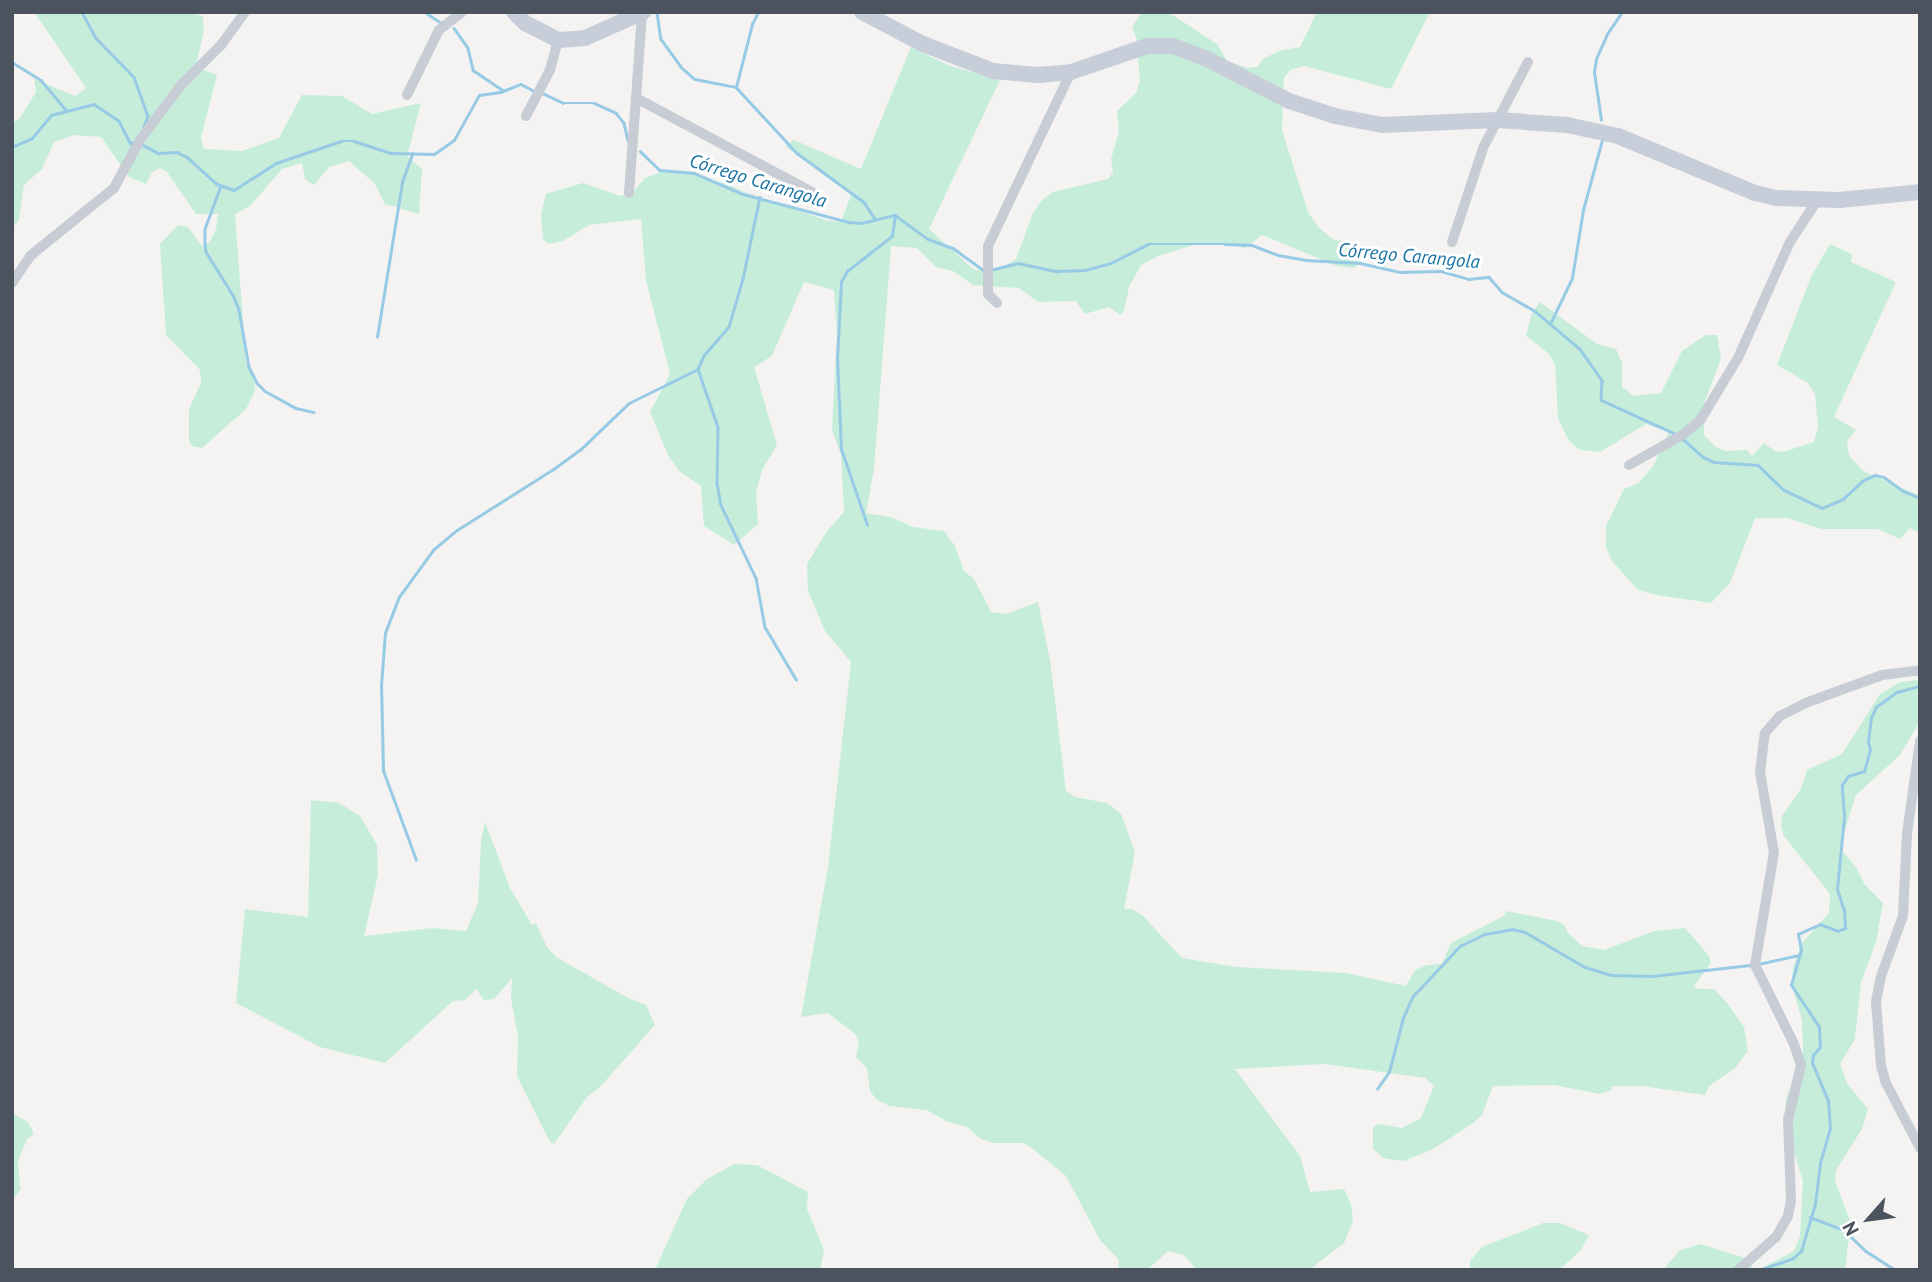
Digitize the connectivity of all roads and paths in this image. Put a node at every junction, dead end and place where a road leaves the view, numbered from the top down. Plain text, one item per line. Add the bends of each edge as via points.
1 (245, 12) edge
2 (461, 12) edge
3 (514, 12) edge
4 (642, 12) edge
5 (862, 12) edge
6 (558, 40) junction
7 (1528, 62) dead end
8 (1071, 72) junction
9 (407, 95) dead end
10 (636, 98) junction
11 (526, 116) dead end
12 (1497, 120) junction
13 (1920, 192) edge
14 (629, 193) dead end
15 (816, 194) dead end
16 (1818, 199) junction
17 (1452, 242) dead end
18 (12, 283) edge
19 (997, 303) dead end
20 (1629, 465) dead end
21 (1920, 670) edge
22 (1920, 741) edge
23 (1920, 1148) edge
24 (1738, 1270) edge

1 - 18 street via 221,45 181,85 138,144 114,188 30,256
2 - 9 street via 439,30
3 - 6 street
4 - 6 street via 585,38
4 - 10 street
5 - 8 street via 923,44 993,71
6 - 11 street via 550,71
7 - 12 street
8 - 12 street via 1159,44 1186,50 1280,97 1335,116 1382,125
8 - 19 street via 988,246 988,294
10 - 14 street
10 - 15 street
12 - 16 street via 1592,130 1755,193
12 - 17 street
13 - 16 street
16 - 20 street via 1784,254 1738,358 1706,412 1679,436
21 - 24 street via 1882,675 1808,702 1780,716 1765,733 1759,772 1773,853 1755,965 1801,1066 1788,1120 1788,1216 1776,1237
22 - 23 street via 1907,834 1903,916 1881,976 1877,1002 1884,1075

